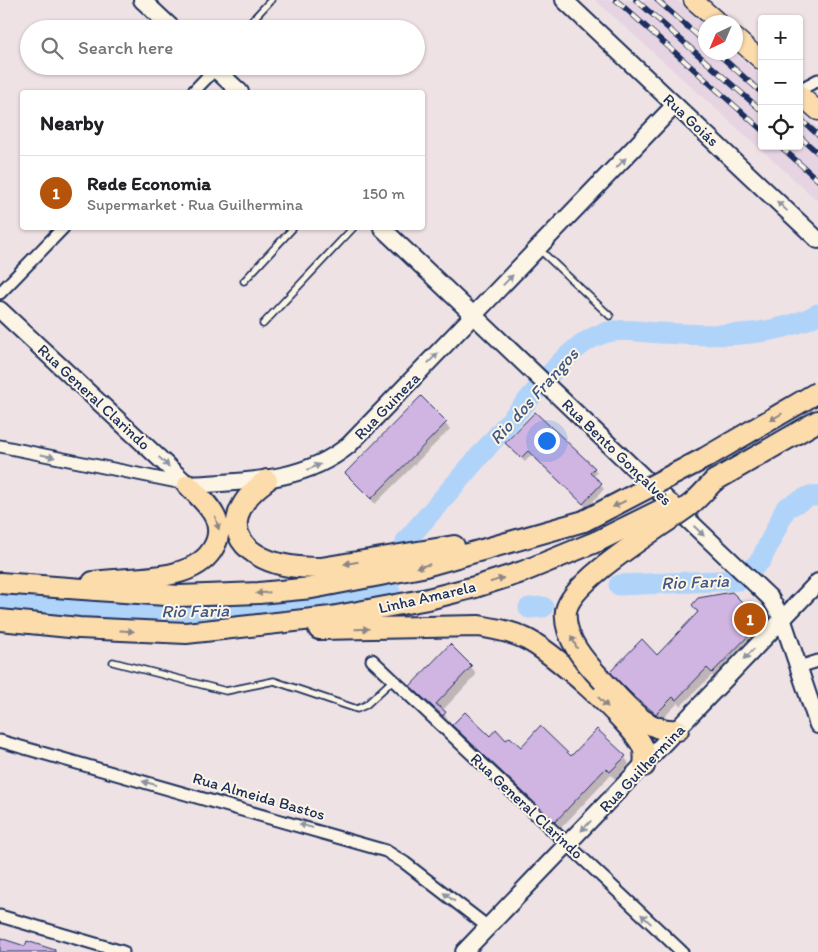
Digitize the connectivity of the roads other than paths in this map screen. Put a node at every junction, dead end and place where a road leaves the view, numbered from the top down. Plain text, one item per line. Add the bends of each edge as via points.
1 (142, 0) edge
2 (271, 0) edge
3 (564, 0) edge
4 (693, 0) edge
5 (710, 15) edge
6 (163, 20) edge
7 (252, 20) edge
8 (743, 44) edge
9 (761, 60) edge
10 (208, 75) edge
11 (222, 75) edge
12 (818, 80) edge
13 (803, 88) edge
14 (195, 90) edge
15 (238, 90) edge
16 (803, 98) edge
17 (675, 105) junction
18 (818, 111) edge
19 (61, 230) edge
20 (291, 230) edge
21 (351, 230) edge
22 (384, 230) edge
23 (818, 240) edge
24 (539, 249) junction
25 (244, 281) dead end
26 (0, 293) edge
27 (0, 310) edge
28 (475, 316) junction
29 (610, 316) dead end
30 (262, 324) dead end
31 (818, 392) edge
32 (818, 421) edge
33 (0, 446) edge
34 (267, 480) junction
35 (714, 480) junction
36 (188, 485) junction
37 (520, 539) junction
38 (818, 582) edge
39 (0, 583) edge
40 (65, 588) junction
41 (782, 618) junction
42 (0, 620) edge
43 (278, 624) junction
44 (372, 660) dead end
45 (818, 661) edge
46 (112, 662) dead end
47 (799, 667) junction
48 (393, 680) junction
49 (818, 725) edge
50 (678, 730) junction
51 (0, 741) edge
52 (644, 766) junction
53 (567, 845) junction
54 (0, 916) edge
55 (488, 928) junction
56 (123, 952) edge
57 (464, 952) edge
58 (682, 952) edge

1 - 6 street
2 - 7 lane
3 - 17 street, Rua Goiás
4 - 5 main road
8 - 9 main road
10 - 14 street
11 - 15 street
12 - 13 street
16 - 18 main road
23 -> 17 street, Rua Goiás
24 -> 17 street, Rua Guineza
19 - 26 street
20 - 25 lane
21 - 30 lane
22 - 28 street, Rua Bento Gonçalves
28 -> 24 street, Rua Guineza
24 - 29 lane
27 -> 36 street, Rua General Clarindo
34 -> 28 street, Rua Guineza via 305,470 334,457
28 -> 41 street, Rua Bento Gonçalves via 757,586 777,607
31 -> 37 highway, Linha Amarela, bridge via 697,463 584,521
32 - 35 highway, Linha Amarela
33 -> 36 street, Rua Guineza
34 - 36 street, Rua Guineza
37 -> 34 highway via 453,546 321,568 280,564 251,550 238,533 239,509 245,498
43 -> 35 highway, Linha Amarela, bridge via 438,597 522,572 652,516
50 -> 35 highway, bridge via 667,732 647,724 603,681 572,640 566,612 569,602 596,574 691,504
36 -> 40 highway via 209,506 219,528 215,546 200,564 158,576 101,580
37 -> 40 highway, Linha Amarela via 422,567 312,588 180,596
38 - 41 street, Rua Guilhermina
39 - 40 highway, Linha Amarela
41 - 47 street, Rua Bento Gonçalves
41 -> 50 street, Rua Guilhermina
42 -> 43 highway, Linha Amarela via 186,633
43 -> 52 highway via 323,629 479,626 525,638 571,672 636,735 644,748
44 - 48 street, Rua General Clarindo
45 - 47 street
46 - 48 lane via 226,691 274,681 357,709 366,705
47 - 49 street, Rua Bento Gonçalves
48 - 53 street, Rua General Clarindo
50 - 52 street, Rua Guilhermina
55 -> 51 street, Rua Almeida Bastos via 386,851
52 -> 53 street, Rua Guilhermina
53 - 55 street, Rua Guilhermina
58 -> 53 street, Rua General Clarindo
54 - 56 street
55 - 57 street, Rua Guilhermina

